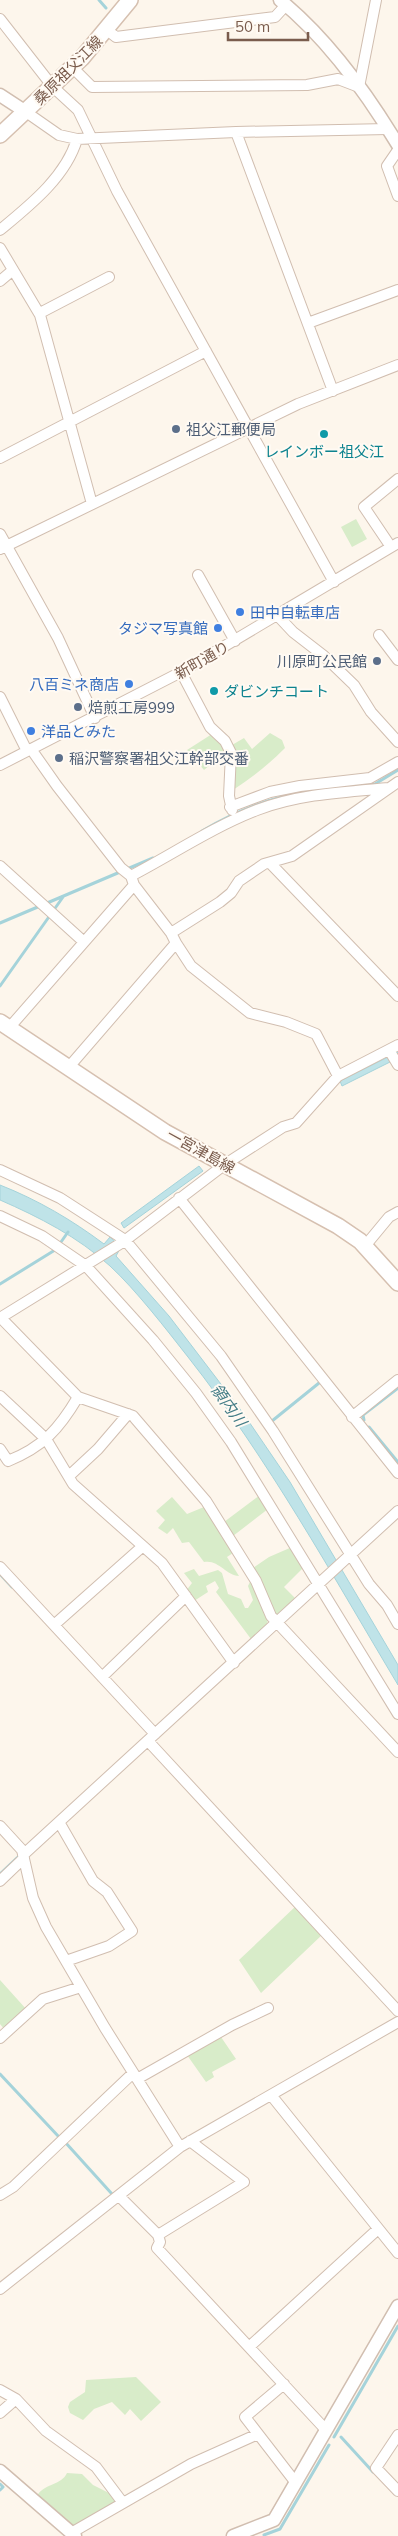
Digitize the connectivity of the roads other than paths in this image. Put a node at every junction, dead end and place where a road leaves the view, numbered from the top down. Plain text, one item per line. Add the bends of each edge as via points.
1 (130, 0) edge
2 (376, 0) edge
3 (283, 2) edge
4 (0, 19) edge
5 (107, 30) junction
6 (73, 68) junction
7 (53, 87) junction
8 (359, 87) junction
9 (0, 95) edge
10 (26, 112) junction
11 (388, 129) junction
12 (236, 132) junction
13 (0, 135) edge
14 (90, 138) junction
15 (77, 139) junction
16 (398, 145) edge
17 (398, 150) edge
18 (398, 196) edge
19 (0, 230) edge
20 (0, 248) edge
21 (13, 270) junction
22 (108, 277) dead end
23 (0, 281) edge
24 (398, 290) edge
25 (40, 313) junction
26 (308, 323) junction
27 (206, 351) junction
28 (398, 365) edge
29 (333, 391) junction
30 (70, 423) junction
31 (248, 428) junction
32 (0, 458) edge
33 (398, 479) edge
34 (92, 504) junction
35 (0, 534) edge
36 (394, 545) edge
37 (3, 548) edge
38 (198, 575) dead end
39 (334, 582) junction
40 (278, 616) junction
41 (379, 635) dead end
42 (236, 641) junction
43 (398, 660) edge
44 (181, 672) junction
45 (0, 697) edge
46 (95, 718) junction
47 (398, 742) edge
48 (29, 750) junction
49 (398, 762) edge
50 (0, 765) edge
51 (398, 782) edge
52 (389, 788) junction
53 (234, 814) junction
54 (270, 862) junction
55 (0, 866) edge
56 (129, 876) junction
57 (171, 933) junction
58 (84, 942) junction
59 (176, 943) junction
60 (398, 996) edge
61 (4, 1025) edge
62 (394, 1055) edge
63 (68, 1068) junction
64 (338, 1076) junction
65 (224, 1165) junction
66 (0, 1170) edge
67 (179, 1198) junction
68 (398, 1212) edge
69 (0, 1216) edge
70 (124, 1241) junction
71 (365, 1246) junction
72 (88, 1265) junction
73 (398, 1283) edge
74 (0, 1318) edge
75 (398, 1380) edge
76 (78, 1397) junction
77 (1, 1399) edge
78 (128, 1414) junction
79 (352, 1417) junction
80 (46, 1439) junction
81 (0, 1449) edge
82 (398, 1474) edge
83 (69, 1476) junction
84 (398, 1511) edge
85 (143, 1546) junction
86 (350, 1556) junction
87 (0, 1567) edge
88 (321, 1583) junction
89 (186, 1596) junction
90 (277, 1623) junction
91 (398, 1624) edge
92 (54, 1625) junction
93 (234, 1663) junction
94 (102, 1676) junction
95 (398, 1714) edge
96 (152, 1738) junction
97 (398, 1752) edge
98 (58, 1822) junction
99 (0, 1826) edge
100 (24, 1856) junction
101 (0, 1881) edge
102 (66, 1961) junction
103 (81, 1987) junction
104 (268, 2008) dead end
105 (398, 2011) edge
106 (398, 2022) edge
107 (0, 2038) edge
108 (135, 2076) junction
109 (270, 2095) junction
110 (190, 2141) junction
111 (180, 2148) junction
112 (0, 2196) edge
113 (118, 2196) junction
114 (378, 2229) junction
115 (158, 2235) junction
116 (398, 2253) edge
117 (0, 2289) edge
118 (398, 2306) edge
119 (249, 2347) junction
120 (284, 2384) junction
121 (0, 2390) edge
122 (16, 2399) junction
123 (0, 2413) edge
124 (326, 2430) junction
125 (258, 2434) junction
126 (398, 2436) edge
127 (0, 2471) edge
128 (296, 2483) junction
129 (398, 2491) edge
130 (123, 2503) junction
131 (257, 2532) edge
132 (73, 2534) edge
133 (233, 2536) edge

1 - 5 main road, 桑原祖父江線
2 - 8 street
3 - 5 street via 275,17 116,38
3 - 8 street via 304,18
4 - 7 street
5 - 6 main road, 桑原祖父江線
6 - 7 main road, 桑原祖父江線
6 - 8 street via 92,87 307,85 338,79
7 - 10 main road, 桑原祖父江線
7 - 14 street via 78,110
8 - 11 street
9 - 10 street
10 - 13 main road, 桑原祖父江線
10 - 15 street via 59,135
11 - 12 street
11 - 16 street
12 - 14 street
12 - 26 street
14 - 15 street
14 - 27 street
15 - 19 street via 74,149 44,193
17 - 18 street via 387,166
20 - 21 street
21 - 23 street
21 - 25 street
22 - 25 street
24 - 26 street
25 - 30 street
26 - 29 street
27 - 30 street
27 - 31 street
28 - 29 street
29 - 31 street
30 - 32 street
30 - 34 street
31 - 34 street
31 - 39 street
33 - 36 street via 364,506
34 - 37 street
35 - 37 street
36 - 39 street, 新町通り
37 - 46 street via 58,638
38 - 42 street
39 - 40 street, 新町通り
40 - 42 street, 新町通り
40 - 47 street via 354,685 371,712
41 - 43 street
42 - 44 street, 新町通り
44 - 46 street, 新町通り
44 - 53 street via 210,727 225,741 231,754
45 - 48 street
46 - 48 street, 新町通り
48 - 50 street, 新町通り
48 - 56 street
49 - 53 street via 370,778 270,792
51 - 52 street
52 - 53 street via 322,794
52 - 54 street via 292,856
53 - 56 street
54 - 57 street via 239,881 220,902
54 - 60 street
55 - 58 street
56 - 57 street
56 - 58 street
57 - 59 street
58 - 61 street
59 - 63 street
59 - 64 street via 191,966 250,1014 286,1022 316,1034
61 - 63 main road, 一宮津島線
62 - 64 street
63 - 65 main road, 一宮津島線 via 165,1132
64 - 65 street via 296,1123 283,1127
65 - 67 street
65 - 71 main road, 一宮津島線 via 338,1226
66 - 70 street via 60,1198
67 - 70 street
67 - 79 street
68 - 71 street via 389,1217
69 - 72 street via 42,1236
70 - 72 street
70 - 86 street via 221,1356 273,1431
71 - 73 main road, 一宮津島線
72 - 74 street
72 - 88 street via 196,1393 232,1442
74 - 76 street
75 - 79 street
76 - 78 street
76 - 80 street via 64,1420
77 - 80 street
78 - 83 street
78 - 90 street via 206,1501 256,1581
79 - 82 street
80 - 81 street via 8,1461
80 - 83 street
83 - 85 street via 101,1510
84 - 86 street
85 - 89 street via 162,1563
85 - 92 street
86 - 88 street
86 - 91 street
87 - 92 street
88 - 90 street
88 - 95 street
89 - 93 street
89 - 94 street
90 - 93 street
90 - 97 street
92 - 94 street
93 - 96 street
94 - 96 street
96 - 98 street
96 - 105 street
98 - 100 street
98 - 102 street via 93,1881 107,1892 132,1931 109,1946
99 - 100 street
100 - 101 street
100 - 102 street via 33,1898
102 - 103 street
103 - 107 street via 43,1999
103 - 108 street
104 - 108 street
106 - 109 street
108 - 111 street
108 - 112 street
109 - 110 street
109 - 114 street
110 - 111 street
110 - 115 street via 244,2182
111 - 113 street
113 - 115 street
113 - 117 street
114 - 116 street
114 - 119 street
115 - 119 street via 160,2242 157,2248
118 - 124 street
119 - 120 street
120 - 124 street
120 - 125 street via 245,2417
121 - 122 street
122 - 123 street
122 - 130 street via 46,2431 96,2467
124 - 128 street
125 - 128 street
125 - 130 street via 191,2464
126 - 129 street via 376,2468
127 - 132 street
128 - 131 street via 274,2520
130 - 132 street
131 - 133 street

